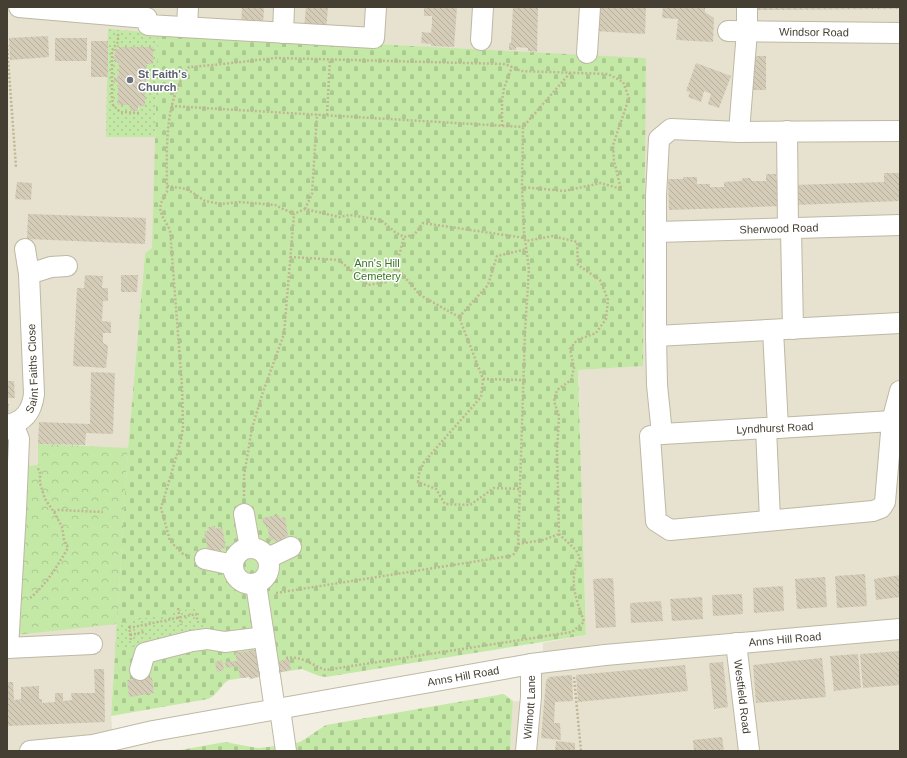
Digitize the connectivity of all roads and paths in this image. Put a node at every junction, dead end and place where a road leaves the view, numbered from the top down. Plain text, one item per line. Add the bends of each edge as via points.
1 (19, 7) edge
2 (188, 7) edge
3 (284, 7) edge
4 (376, 7) edge
5 (483, 7) edge
6 (590, 7) edge
7 (747, 7) edge
8 (88, 10) edge
9 (119, 16) junction
10 (187, 28) junction
11 (738, 31) junction
12 (283, 33) junction
13 (900, 33) edge
14 (481, 40) dead end
15 (7, 45) edge
16 (587, 53) dead end
17 (330, 59) junction
18 (512, 67) junction
19 (570, 73) junction
20 (171, 106) junction
21 (139, 113) dead end
22 (317, 114) junction
23 (327, 115) junction
24 (502, 126) junction
25 (523, 127) junction
26 (787, 131) junction
27 (900, 131) edge
28 (739, 132) junction
29 (16, 167) dead end
30 (167, 186) junction
31 (522, 187) junction
32 (305, 209) junction
33 (294, 214) junction
34 (900, 225) edge
35 (790, 229) junction
36 (657, 232) junction
37 (404, 237) junction
38 (525, 239) junction
39 (25, 249) dead end
40 (527, 249) junction
41 (290, 257) junction
42 (67, 266) dead end
43 (396, 267) junction
44 (28, 274) junction
45 (459, 317) junction
46 (900, 323) edge
47 (793, 329) junction
48 (773, 330) junction
49 (656, 336) junction
50 (483, 379) junction
51 (523, 380) junction
52 (900, 391) edge
53 (896, 421) edge
54 (10, 425) edge
55 (772, 428) junction
56 (656, 435) junction
57 (18, 462) junction
58 (520, 489) junction
59 (54, 512) junction
60 (103, 512) dead end
61 (244, 514) joint
62 (770, 520) junction
63 (559, 534) junction
64 (518, 544) junction
65 (291, 547) dead end
66 (250, 548) junction
67 (205, 558) joint
68 (268, 558) junction
69 (233, 565) junction
70 (256, 584) junction
71 (295, 590) dead end
72 (11, 602) junction
73 (178, 608) dead end
74 (196, 614) dead end
75 (180, 617) junction
76 (137, 626) junction
77 (900, 629) edge
78 (183, 632) dead end
79 (264, 637) junction
80 (139, 640) dead end
81 (736, 643) junction
82 (92, 644) dead end
83 (132, 647) dead end
84 (8, 648) edge
85 (572, 659) junction
86 (531, 664) junction
87 (269, 669) junction
88 (140, 670) dead end
89 (278, 710) junction
90 (30, 751) edge
91 (286, 751) edge
92 (526, 751) edge
93 (582, 751) edge
94 (748, 751) edge

1 - 8 street
2 - 10 street
3 - 12 street
4 - 12 street via 374,38
5 - 14 street
6 - 16 street
7 - 11 street
8 - 9 street
9 - 10 street via 147,18 148,25
9 - 21 path via 118,42 112,50 113,105 120,112
10 - 12 street
11 - 13 street, Windsor Road
11 - 28 street
15 - 29 path
17 - 18 path via 506,64
17 - 20 path via 276,58 189,67 181,78
17 - 23 path
18 - 19 path via 522,71
18 - 24 path via 504,88
19 - 25 path
19 - 31 path via 608,74 623,82 630,98 613,145 621,189 601,183 564,191
20 - 22 path
20 - 30 path via 168,120
22 - 23 path
22 - 32 path via 312,194
23 - 24 path
24 - 25 path
25 - 31 path
26 - 27 street
26 - 28 street
26 - 35 street
28 - 36 street via 671,129 659,139
30 - 33 path via 187,189 205,202 275,205
30 - 67 path via 160,210 170,230 183,427 161,508 170,541 184,555
31 - 38 path
32 - 33 path
32 - 37 path via 339,217 350,215 381,220
33 - 41 path
34 - 35 street, Sherwood Road
35 - 36 street, Sherwood Road
35 - 47 street
36 - 49 street
37 - 38 path via 414,235 423,223
37 - 43 path
38 - 40 path
38 - 63 path via 553,236 577,242 578,265 600,280 608,300 606,319 596,333 577,340 570,349 574,368 571,380 557,390 554,401 559,416
39 - 44 street, Saint Faiths Close
40 - 45 path via 497,256 488,286
40 - 51 path via 529,270
41 - 43 path via 340,260 368,286 387,282
41 - 61 path via 284,334 252,428 244,476
42 - 44 street via 51,267
43 - 45 path via 420,295
44 - 54 street, Saint Faiths Close via 34,394 30,410 23,418
45 - 50 path
46 - 47 street
47 - 48 street
48 - 49 street
48 - 55 street
49 - 56 street
50 - 51 path
50 - 58 path via 481,397 424,462 418,482 436,489 445,504 470,505 494,488
51 - 58 path
52 - 53 street
53 - 55 street, Lyndhurst Road
53 - 62 street via 885,502 880,508 873,511
54 - 57 street via 19,438
55 - 56 street, Lyndhurst Road
55 - 62 street
56 - 62 street via 656,521 670,530
57 - 59 path via 35,463 40,472 40,483 45,499
57 - 72 street
58 - 64 path
59 - 60 path
59 - 72 path via 62,527 68,548 54,573 39,590 26,601
61 - 66 street
63 - 64 path via 543,540
63 - 87 path via 576,550 580,558 575,567 573,588 584,622 572,632 326,670 299,658 290,657
64 - 71 path via 514,554 510,556
65 - 68 street
66 - 68 street via 260,550
66 - 69 street via 238,553
67 - 69 street
68 - 70 street via 268,574
69 - 70 street via 235,574 241,581
70 - 79 street
72 - 84 street
73 - 75 path
74 - 75 path
75 - 76 path
75 - 78 path
76 - 80 path
76 - 83 path via 129,627
77 - 81 street, Anns Hill Road
79 - 87 street
79 - 88 street via 225,642 207,639 192,641 145,653
81 - 85 street, Anns Hill Road
81 - 94 street, Westfield Road
82 - 84 street
85 - 86 street, Anns Hill Road
85 - 93 path
86 - 89 street, Anns Hill Road
86 - 92 street, Wilmott Lane
87 - 89 street
89 - 90 street, Anns Hill Road via 138,734 88,746
89 - 91 street

